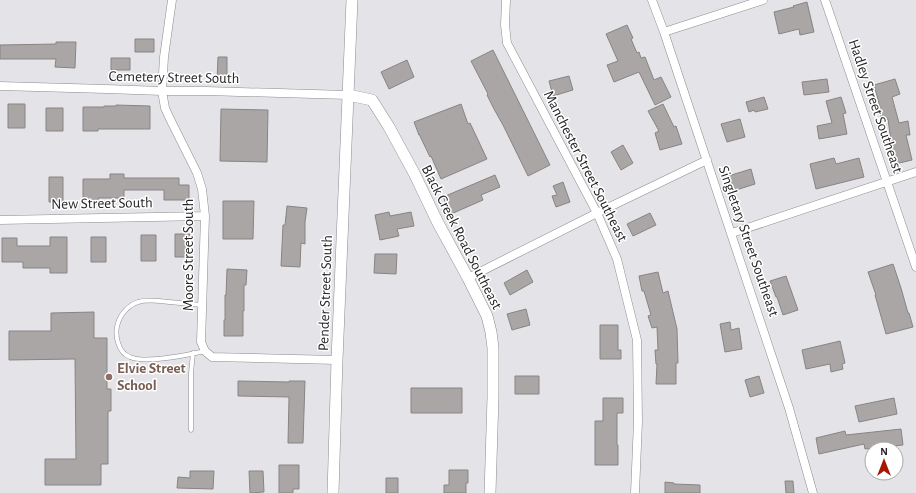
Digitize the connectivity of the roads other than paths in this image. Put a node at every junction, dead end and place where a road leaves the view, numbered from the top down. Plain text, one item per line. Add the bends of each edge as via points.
1 (172, 0) edge
2 (352, 0) edge
3 (506, 0) edge
4 (652, 0) edge
5 (763, 0) edge
6 (825, 0) edge
7 (664, 32) junction
8 (0, 86) edge
9 (162, 91) junction
10 (348, 95) junction
11 (707, 160) junction
12 (916, 172) edge
13 (887, 182) junction
14 (597, 213) junction
15 (205, 216) junction
16 (0, 220) edge
17 (732, 233) junction
18 (916, 267) edge
19 (468, 278) junction
20 (202, 305) junction
21 (205, 350) junction
22 (193, 353) junction
23 (337, 360) junction
24 (191, 430) dead end
25 (333, 493) edge
26 (490, 493) edge
27 (636, 493) edge
28 (812, 493) edge

1 - 9 street, Moore Street South
2 - 10 street, Pender Street South
3 - 14 street, Manchester Street Southeast via 507,43
4 - 7 street, Singletary Street Southeast
5 - 7 street
6 - 13 street, Hadley Street Southeast
7 - 11 street, Singletary Street Southeast
8 - 9 street, Cemetery Street South
9 - 10 street, Cemetery Street South
9 - 15 street, Moore Street South via 165,108 197,173
10 - 19 street, Black Creek Road Southeast via 372,100 414,173
10 - 23 street, Pender Street South
11 - 14 street
11 - 17 street, Singletary Street Southeast
12 - 13 street
13 - 17 street
13 - 18 street, Hadley Street Southeast
14 - 19 street
14 - 27 street, Manchester Street Southeast via 616,259 637,340
15 - 16 street, New Street South
15 - 20 street, Moore Street South
17 - 28 street, Singletary Street Southeast via 789,408
19 - 26 street, Black Creek Road Southeast via 487,316 493,348
20 - 21 street, Moore Street South via 201,342
20 - 22 lane via 140,301 132,304 118,323 118,342 128,357 145,360
21 - 22 lane
21 - 23 street via 212,356
22 - 24 lane
23 - 25 street, Pender Street South

